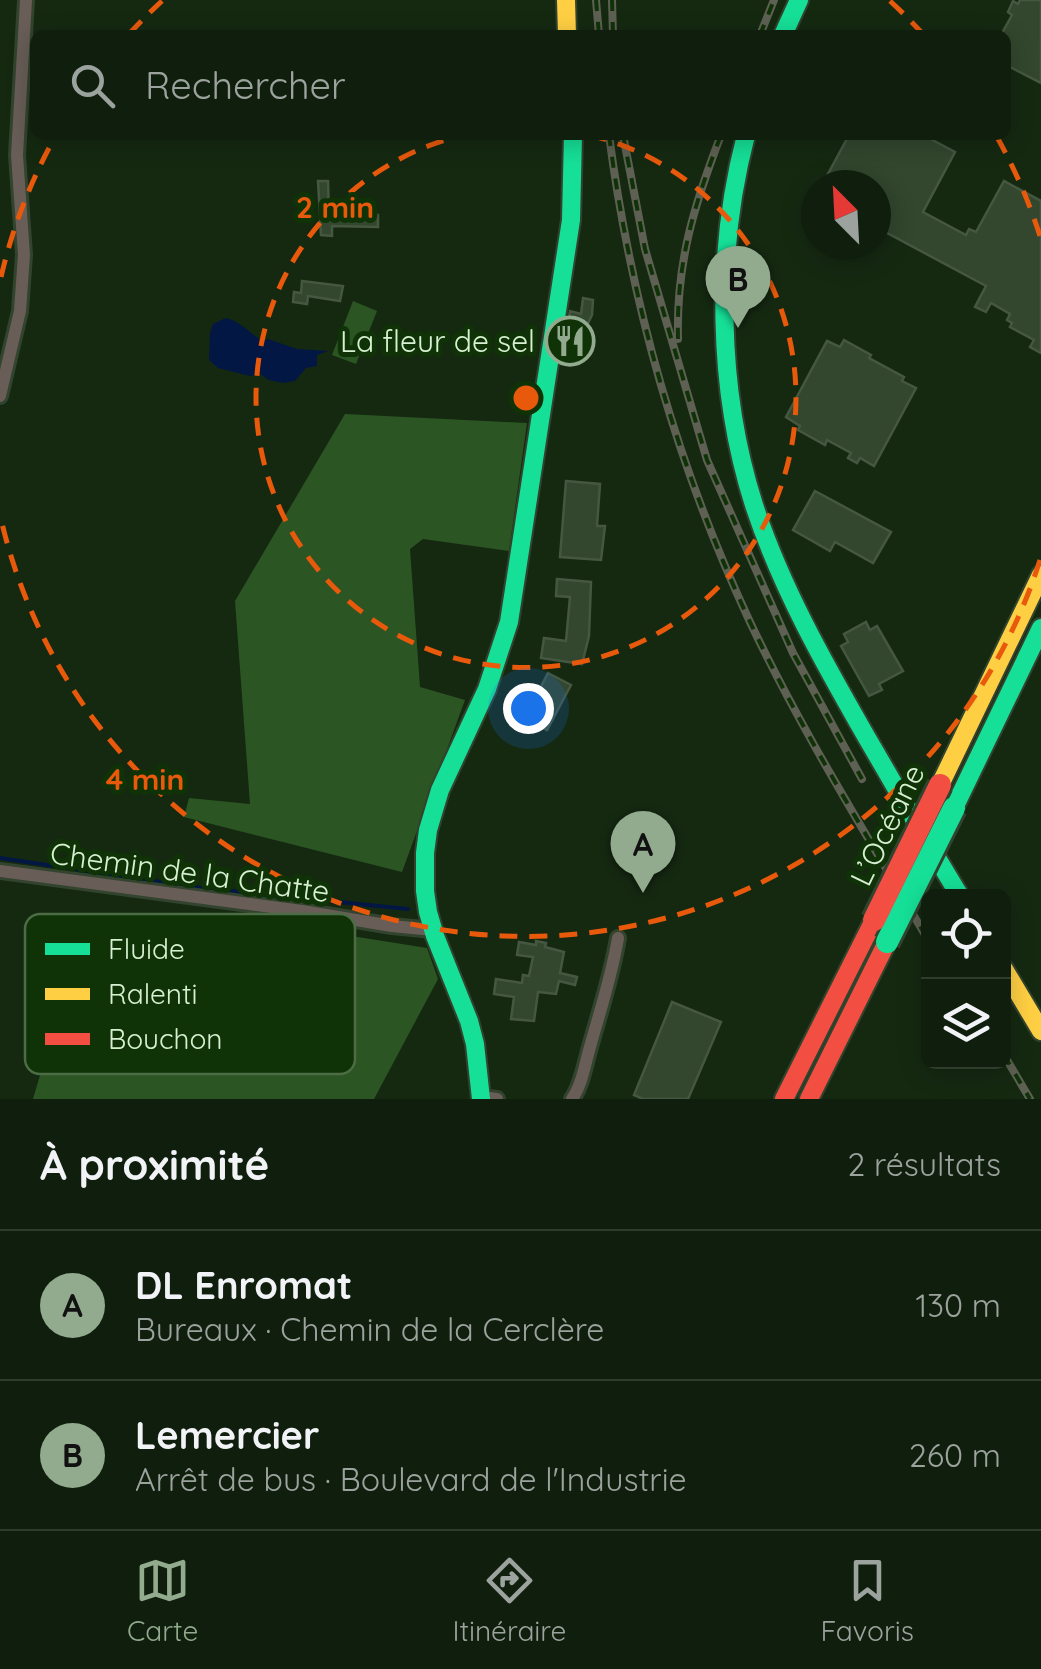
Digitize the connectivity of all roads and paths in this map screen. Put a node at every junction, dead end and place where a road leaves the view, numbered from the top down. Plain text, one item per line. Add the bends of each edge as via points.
1 (26, 0) edge
2 (566, 0) edge
3 (798, 0) edge
4 (567, 30) edge
5 (784, 30) edge
6 (573, 140) edge
7 (745, 140) edge
8 (0, 396) edge
9 (1041, 575) edge
10 (1032, 620) edge
11 (0, 871) edge
12 (956, 889) edge
13 (324, 914) edge
14 (355, 919) edge
15 (432, 930) junction
16 (618, 938) dead end
17 (1010, 979) edge
18 (1041, 1031) edge
19 (485, 1097) edge
20 (572, 1099) edge
21 (784, 1099) edge
22 (809, 1099) edge

1 - 8 street via 17,155 24,255 20,311
2 - 4 main road
3 - 5 main road
6 - 15 main road via 571,220 509,622 428,830 425,891
7 - 12 main road via 730,214 726,306 734,422 751,494 809,634
9 - 10 main road, L’Océane
10 - 21 main road, L’Océane, bridge via 940,785
10 - 22 main road, L’Océane, bridge via 954,808
11 - 13 street, Chemin de la Chatte
14 - 15 street, Chemin de la Chatte
15 - 19 main road via 469,1021
16 - 20 street
17 - 18 main road

